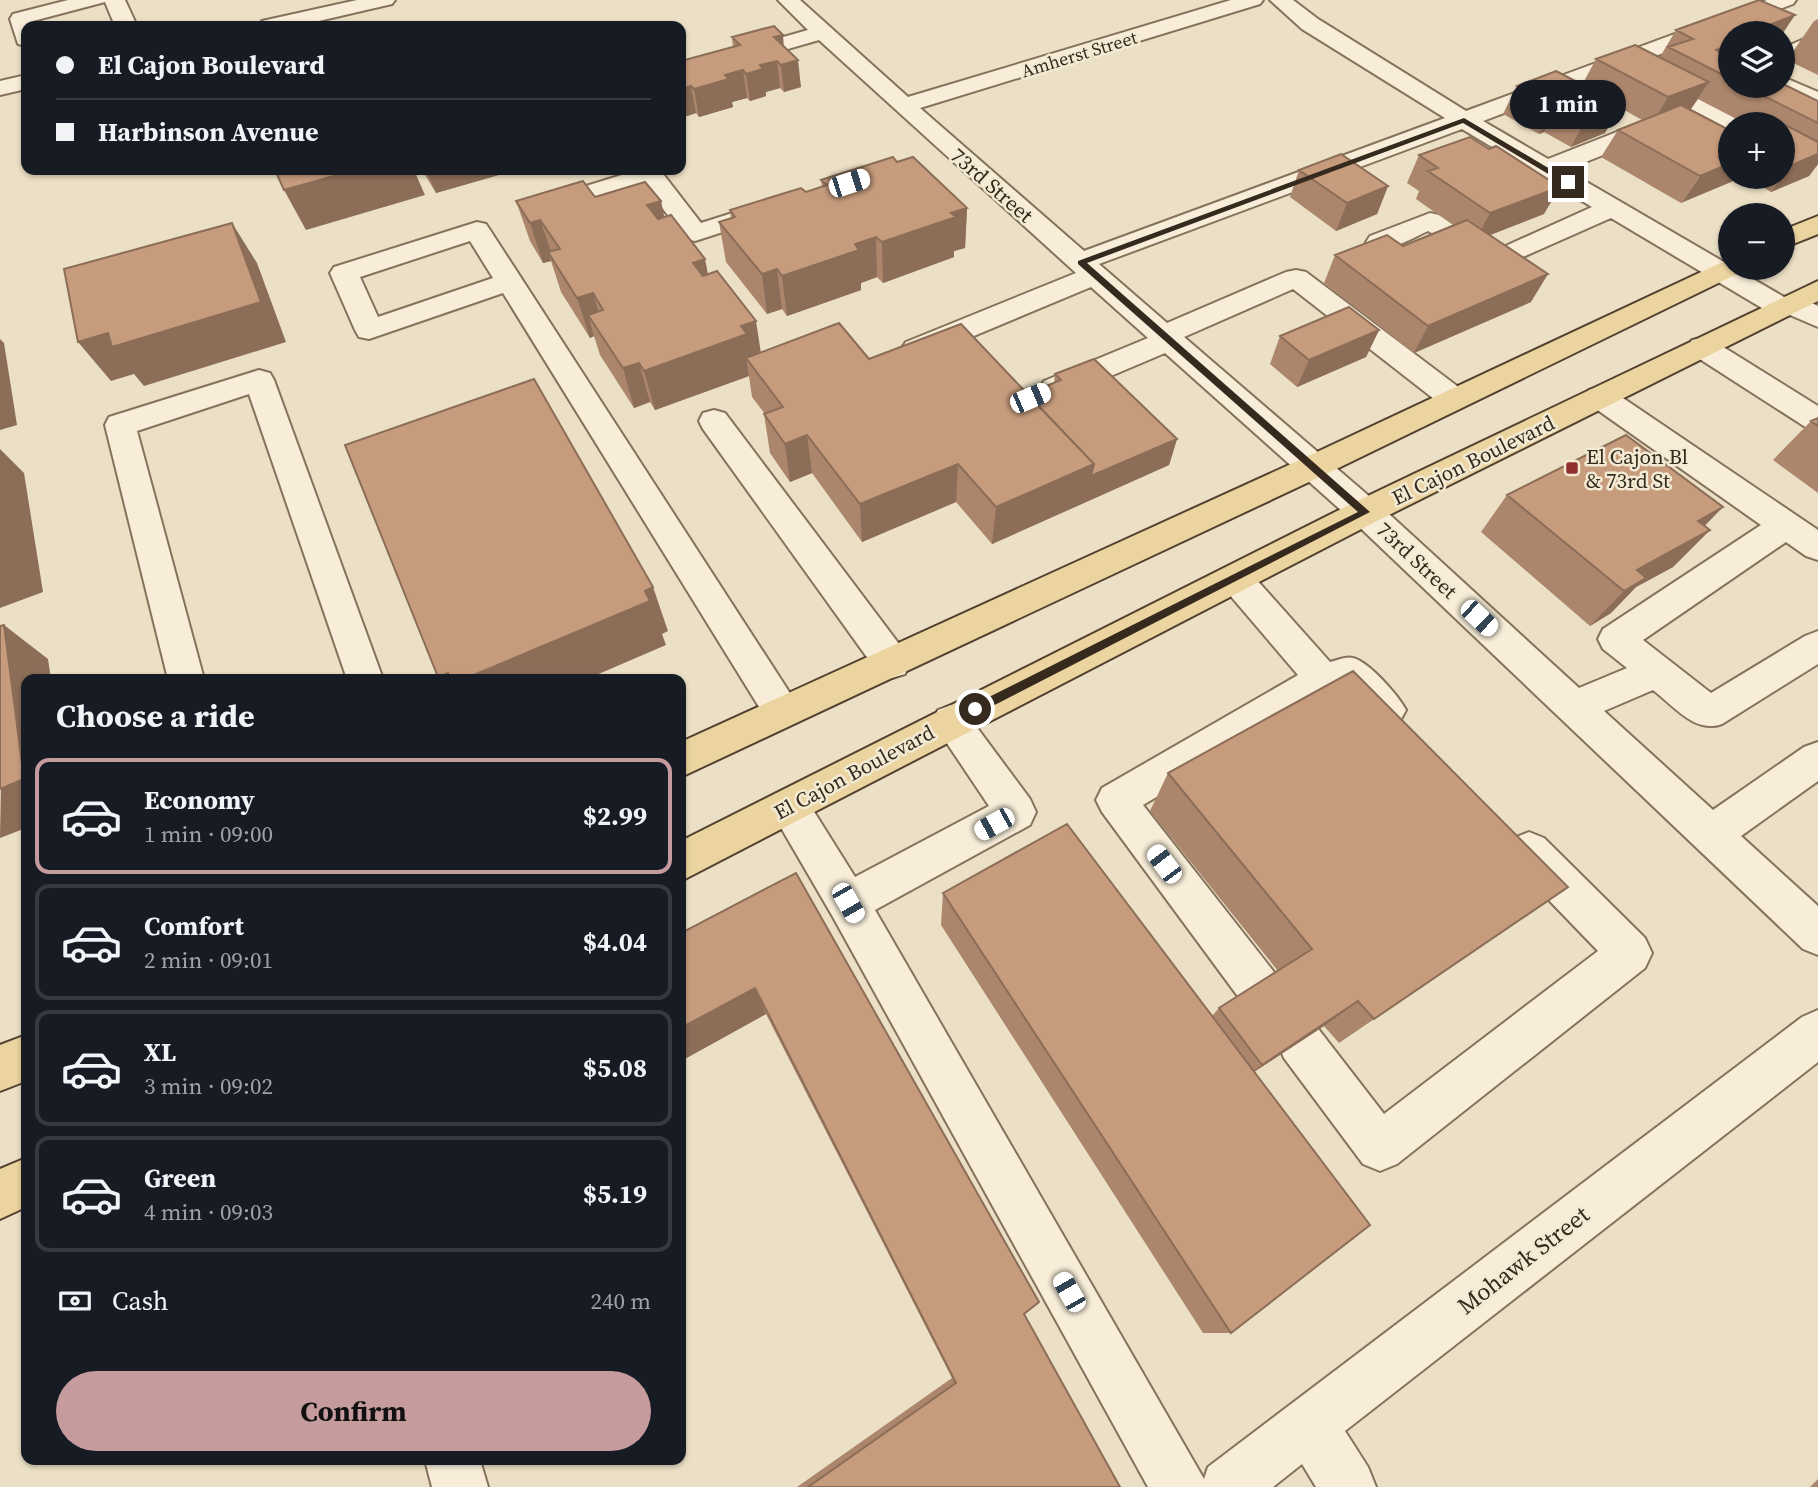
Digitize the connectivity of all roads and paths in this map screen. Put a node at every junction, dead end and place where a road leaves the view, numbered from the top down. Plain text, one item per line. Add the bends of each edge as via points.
1 (96, 0) edge
2 (116, 0) edge
3 (788, 0) edge
4 (1253, 0) edge
5 (1280, 0) edge
6 (1786, 0) edge
7 (386, 6) edge
8 (22, 21) edge
9 (124, 21) edge
10 (300, 21) edge
11 (823, 32) junction
12 (1818, 40) edge
13 (1795, 51) edge
14 (686, 72) edge
15 (21, 83) edge
16 (0, 88) edge
17 (1795, 90) edge
18 (1818, 101) edge
19 (1697, 103) edge
20 (904, 106) junction
21 (1718, 115) edge
22 (1464, 120) junction
23 (1718, 127) edge
24 (1705, 130) edge
25 (1641, 131) edge
26 (952, 150) junction
27 (926, 158) dead end
28 (1546, 169) junction
29 (647, 175) edge
30 (651, 175) edge
31 (798, 200) edge
32 (1611, 208) junction
33 (523, 213) edge
34 (1818, 224) edge
35 (1795, 235) edge
36 (1379, 242) edge
37 (1718, 265) edge
38 (1088, 269) junction
39 (1718, 272) edge
40 (1743, 280) edge
41 (509, 282) junction
42 (1818, 290) edge
43 (1787, 306) junction
44 (1818, 318) edge
45 (1166, 338) junction
46 (1702, 347) junction
47 (893, 358) edge
48 (1600, 397) junction
49 (1030, 398) edge
50 (1454, 399) junction
51 (1818, 420) edge
52 (714, 421) dead end
53 (1313, 467) junction
54 (1365, 512) junction
55 (1786, 525) junction
56 (1818, 547) edge
57 (1235, 578) junction
58 (1818, 646) edge
59 (892, 663) junction
60 (1657, 672) junction
61 (185, 674) edge
62 (363, 674) edge
63 (1323, 679) junction
64 (1575, 706) junction
65 (782, 712) junction
66 (951, 721) junction
67 (1417, 740) edge
68 (686, 758) edge
69 (1818, 760) edge
70 (789, 807) junction
71 (1504, 827) edge
72 (1711, 834) junction
73 (686, 859) edge
74 (848, 903) junction
75 (1818, 934) edge
76 (1261, 992) edge
77 (1818, 1033) edge
78 (1300, 1042) edge
79 (21, 1060) edge
80 (0, 1068) edge
81 (21, 1184) edge
82 (0, 1194) edge
83 (1309, 1425) junction
84 (454, 1465) edge
85 (460, 1487) edge
86 (1179, 1487) edge
87 (1228, 1487) edge
88 (1348, 1487) edge

1 - 8 street via 26,16
2 - 9 street
3 - 11 street, 73rd Street
4 - 20 street, Amherst Street
5 - 22 street via 1310,24
6 - 22 street
7 - 10 street
11 - 14 street
11 - 20 street, 73rd Street
12 - 13 street
15 - 16 street
17 - 18 street
19 - 21 street
20 - 26 street, 73rd Street
22 - 28 street
22 - 38 street
23 - 24 street
25 - 28 street
26 - 27 street
26 - 38 street, 73rd Street
28 - 32 street
29 - 33 street
30 - 31 street via 695,233
32 - 36 street via 1497,260 1430,221
32 - 37 street
34 - 35 main road
38 - 45 street, 73rd Street
38 - 47 street
39 - 50 main road
40 - 43 street
41 - 41 street via 477,230 344,273 369,330
41 - 65 street
42 - 43 main road, El Cajon Boulevard
43 - 44 street
43 - 46 main road, El Cajon Boulevard
45 - 49 street
45 - 50 street via 1296,278
45 - 53 street, 73rd Street
46 - 48 main road, El Cajon Boulevard
46 - 51 street
48 - 54 main road, El Cajon Boulevard
48 - 55 street
50 - 53 main road
52 - 59 street
53 - 54 street, 73rd Street
53 - 59 main road
54 - 57 main road, El Cajon Boulevard
54 - 64 street, 73rd Street
55 - 56 street
55 - 60 street via 1616,639
57 - 63 street
57 - 66 main road, El Cajon Boulevard
58 - 60 street via 1709,713
59 - 65 main road
60 - 64 street
61 - 62 street via 120,425 259,380
63 - 67 street via 1349,672
63 - 76 street via 1116,800
64 - 72 street, 73rd Street
65 - 68 main road
66 - 70 main road, El Cajon Boulevard
66 - 74 street via 1016,812
69 - 72 street
70 - 73 main road, El Cajon Boulevard
70 - 74 street
71 - 78 street via 1630,953 1380,1147
72 - 75 street, 73rd Street
74 - 86 street
77 - 83 street, Mohawk Street
79 - 80 main road
81 - 82 main road
83 - 87 street, Mohawk Street
83 - 88 street
84 - 85 street

